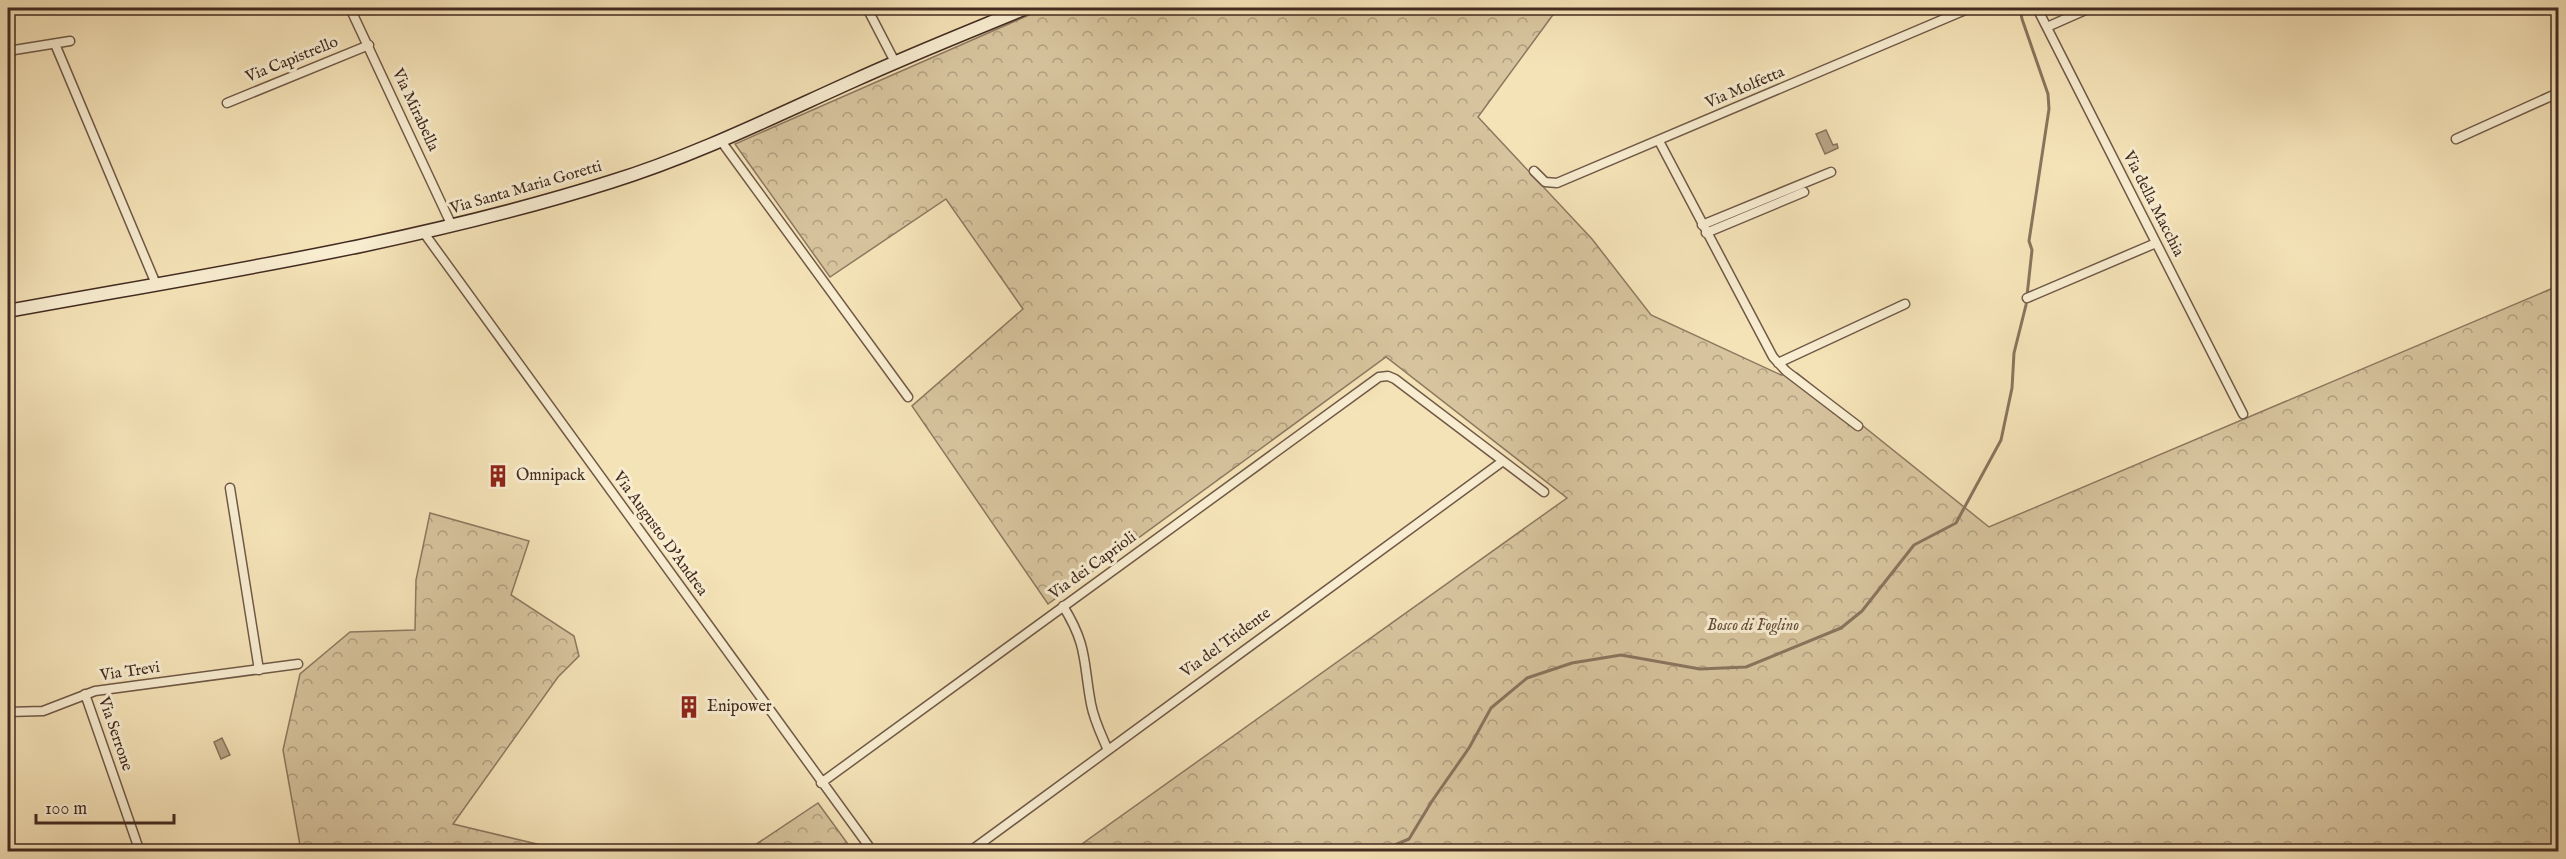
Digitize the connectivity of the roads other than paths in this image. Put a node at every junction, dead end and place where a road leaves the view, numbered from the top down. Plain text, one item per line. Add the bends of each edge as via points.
1 (350, 8) edge
2 (867, 8) edge
3 (1026, 8) edge
4 (1970, 8) edge
5 (2037, 8) edge
6 (2090, 8) edge
7 (2047, 27) junction
8 (70, 41) dead end
9 (55, 44) junction
10 (369, 45) junction
11 (9, 48) edge
12 (895, 62) junction
13 (2559, 93) edge
14 (227, 103) dead end
15 (2456, 139) dead end
16 (721, 141) junction
17 (1659, 141) junction
18 (1534, 171) dead end
19 (1831, 172) dead end
20 (1804, 192) dead end
21 (452, 226) junction
22 (1704, 229) junction
23 (424, 233) junction
24 (2156, 243) junction
25 (156, 284) junction
26 (2027, 298) dead end
27 (1905, 304) dead end
28 (8, 311) edge
29 (1778, 363) junction
30 (908, 397) dead end
31 (2243, 414) dead end
32 (1858, 426) dead end
33 (1503, 461) junction
34 (230, 488) dead end
35 (1544, 492) dead end
36 (1063, 606) junction
37 (298, 664) dead end
38 (259, 670) junction
39 (85, 694) junction
40 (8, 712) edge
41 (1107, 748) junction
42 (821, 783) junction
43 (140, 852) edge
44 (873, 852) edge
45 (969, 852) edge

1 - 10 street, Via Mirabella
2 - 12 street
3 - 12 main road, Via Santa Maria Goretti
4 - 17 street, Via Molfetta
5 - 7 street, Via della Macchia
6 - 7 street
7 - 24 street, Via della Macchia
8 - 9 street
9 - 11 street
9 - 25 street
10 - 14 street, Via Capistrello
10 - 21 street, Via Mirabella
12 - 16 main road, Via Santa Maria Goretti
13 - 15 street
16 - 21 main road, Via Santa Maria Goretti via 613,181
16 - 30 street
17 - 18 street, Via Molfetta via 1557,183 1545,182
17 - 22 street
19 - 22 street
20 - 22 street
21 - 23 main road, Via Santa Maria Goretti
22 - 29 street
23 - 25 main road, Via Santa Maria Goretti
23 - 42 street, Via Augusto D'Andrea
24 - 26 street
24 - 31 street, Via della Macchia
25 - 28 main road, Via Santa Maria Goretti
27 - 29 street
29 - 32 street
33 - 35 street
33 - 36 street, Via dei Caprioli via 1395,379 1377,378
33 - 41 street, Via del Tridente
34 - 38 street
36 - 41 street via 1082,642 1091,706
36 - 42 street, Via dei Caprioli
37 - 38 street, Via Trevi
38 - 39 street, Via Trevi
39 - 40 street, Via Trevi via 43,711
39 - 43 street, Via Serrone
41 - 45 street, Via del Tridente
42 - 44 street, Via Augusto D'Andrea

